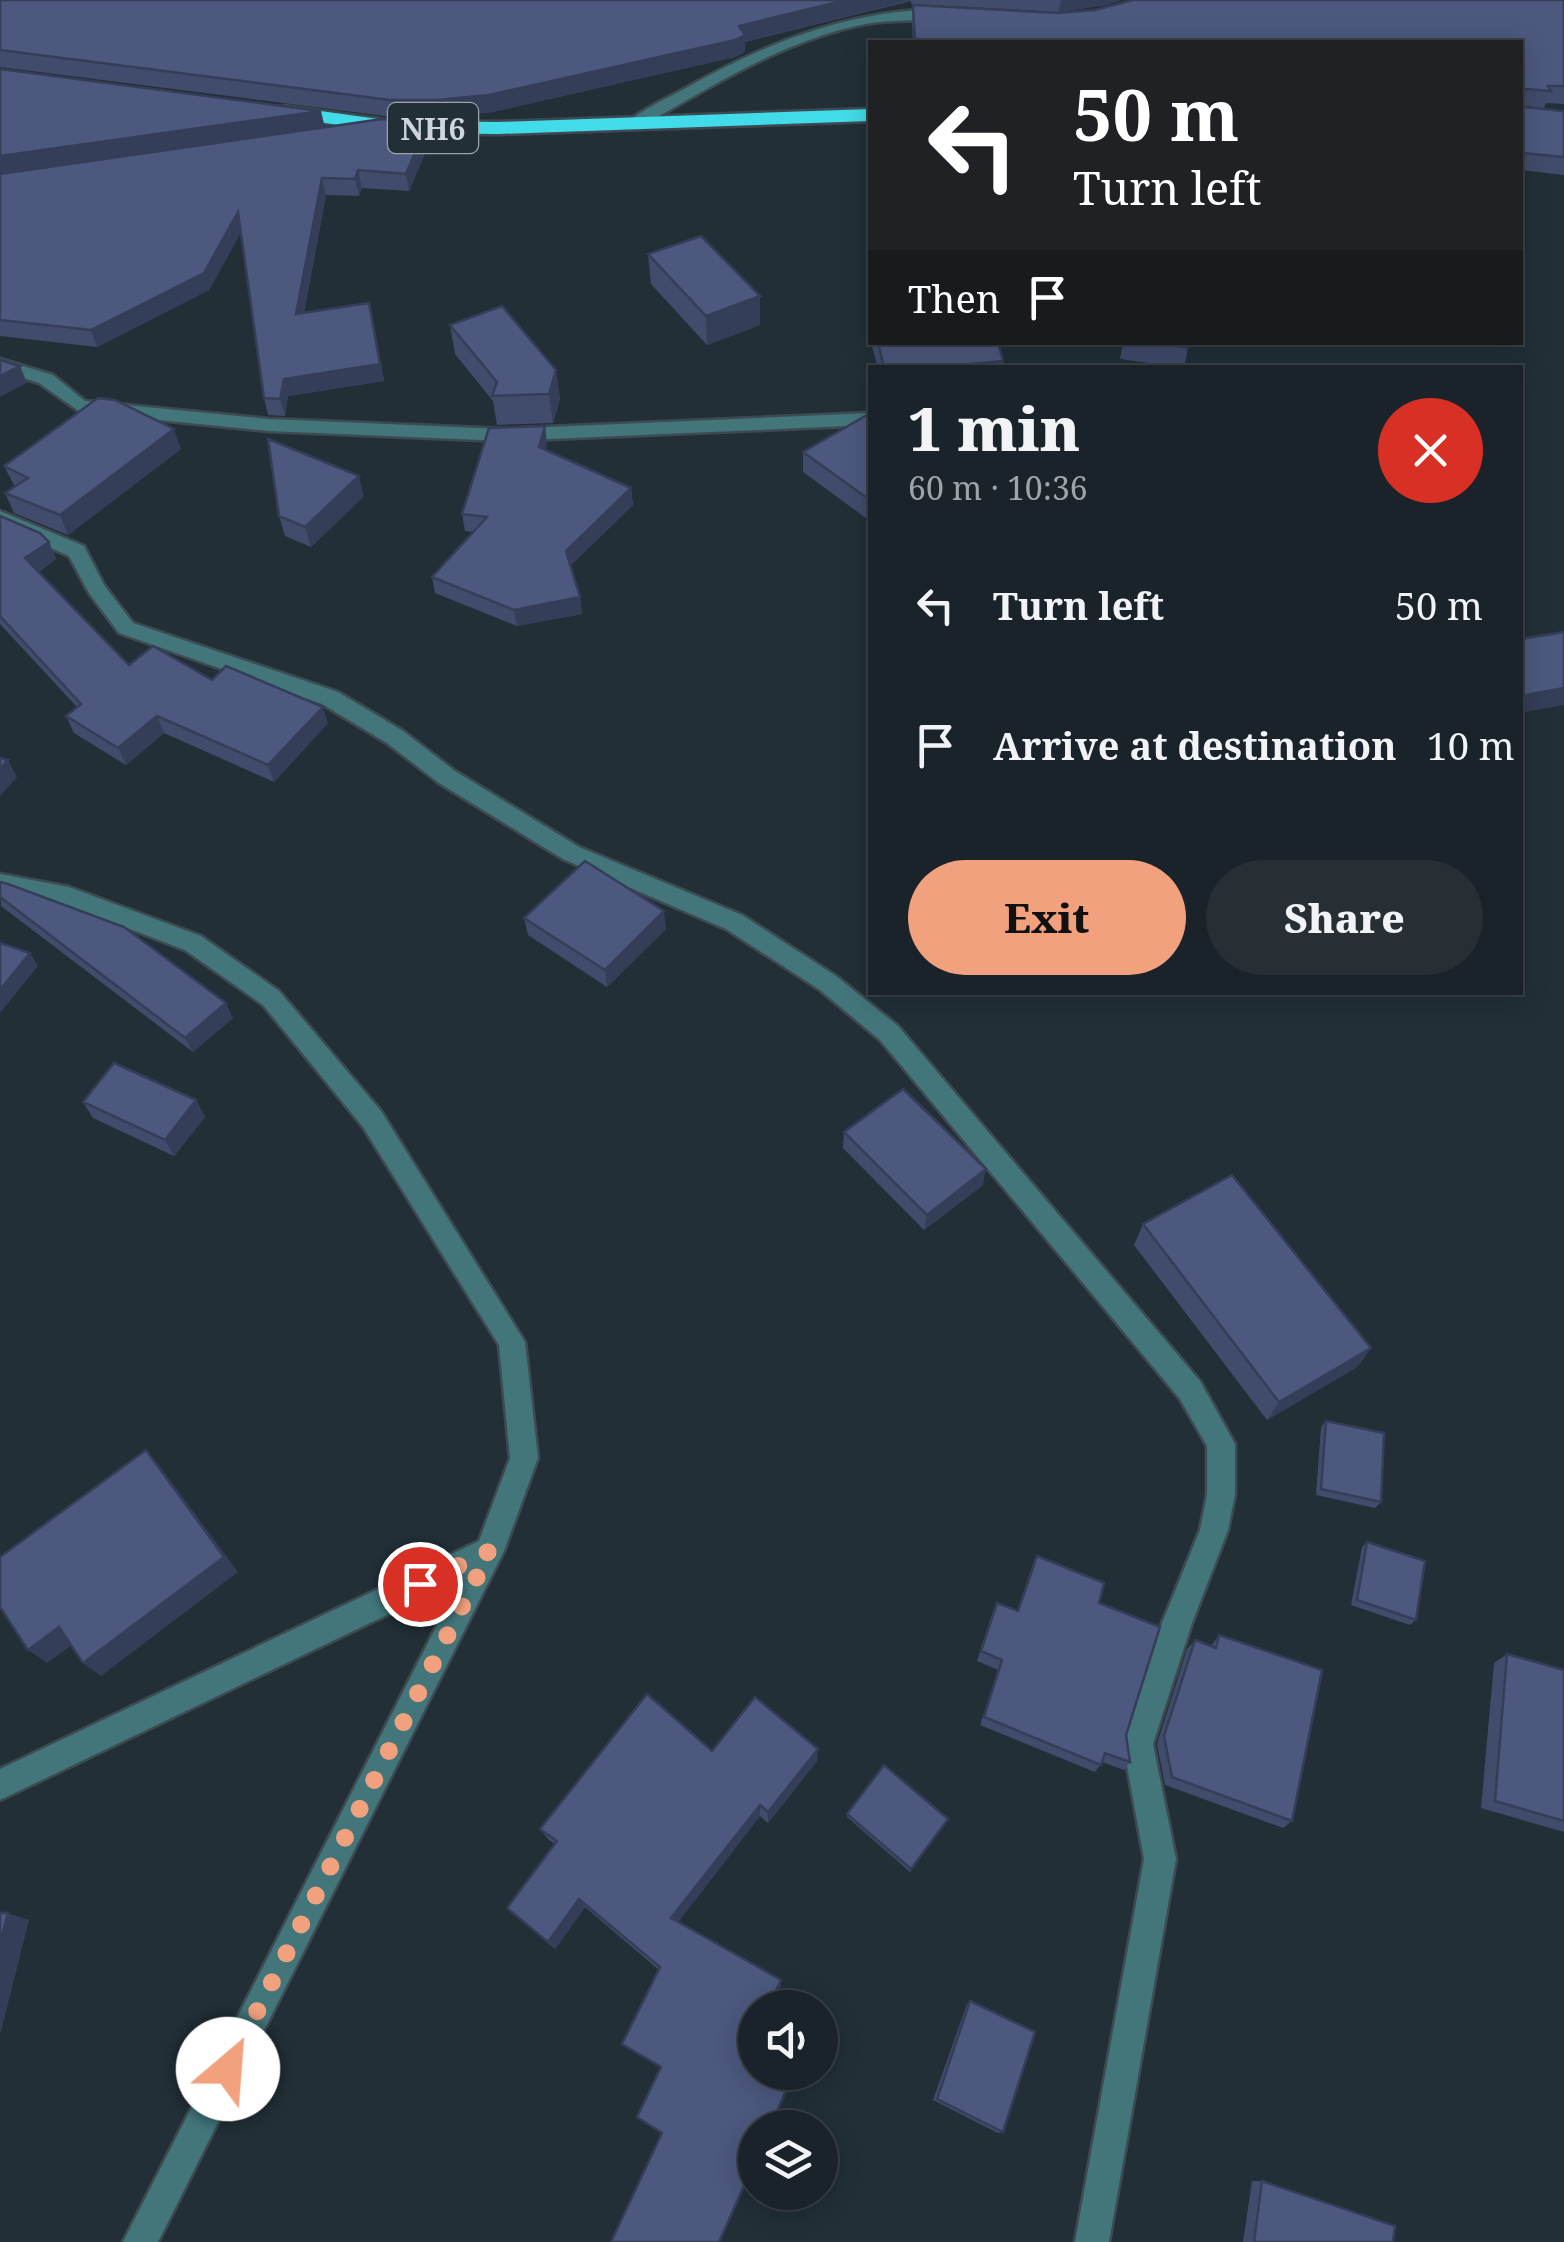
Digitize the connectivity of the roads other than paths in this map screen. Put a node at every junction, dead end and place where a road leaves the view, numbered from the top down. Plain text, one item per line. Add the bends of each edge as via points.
1 (968, 16) edge
2 (262, 109) edge
3 (868, 115) edge
4 (634, 124) junction
5 (393, 127) junction
6 (319, 138) edge
7 (0, 364) edge
8 (868, 419) edge
9 (0, 518) edge
10 (0, 883) edge
11 (490, 1551) junction
12 (0, 1786) edge
13 (140, 2242) edge
14 (1092, 2242) edge

1 - 4 street via 910,12 826,30 734,65
2 - 5 highway, NH6
3 - 4 highway, NH6
4 - 5 highway, NH6
5 - 6 street
7 - 8 street via 46,379 80,406 268,426 505,435
9 - 14 street via 77,551 126,628 330,698 571,853 734,922 828,984 889,1034 1190,1390 1221,1444 1221,1494 1138,1744 1160,1860
10 - 11 street via 70,896 193,943 271,998 372,1120 512,1342 524,1458
11 - 12 street
11 - 13 street

